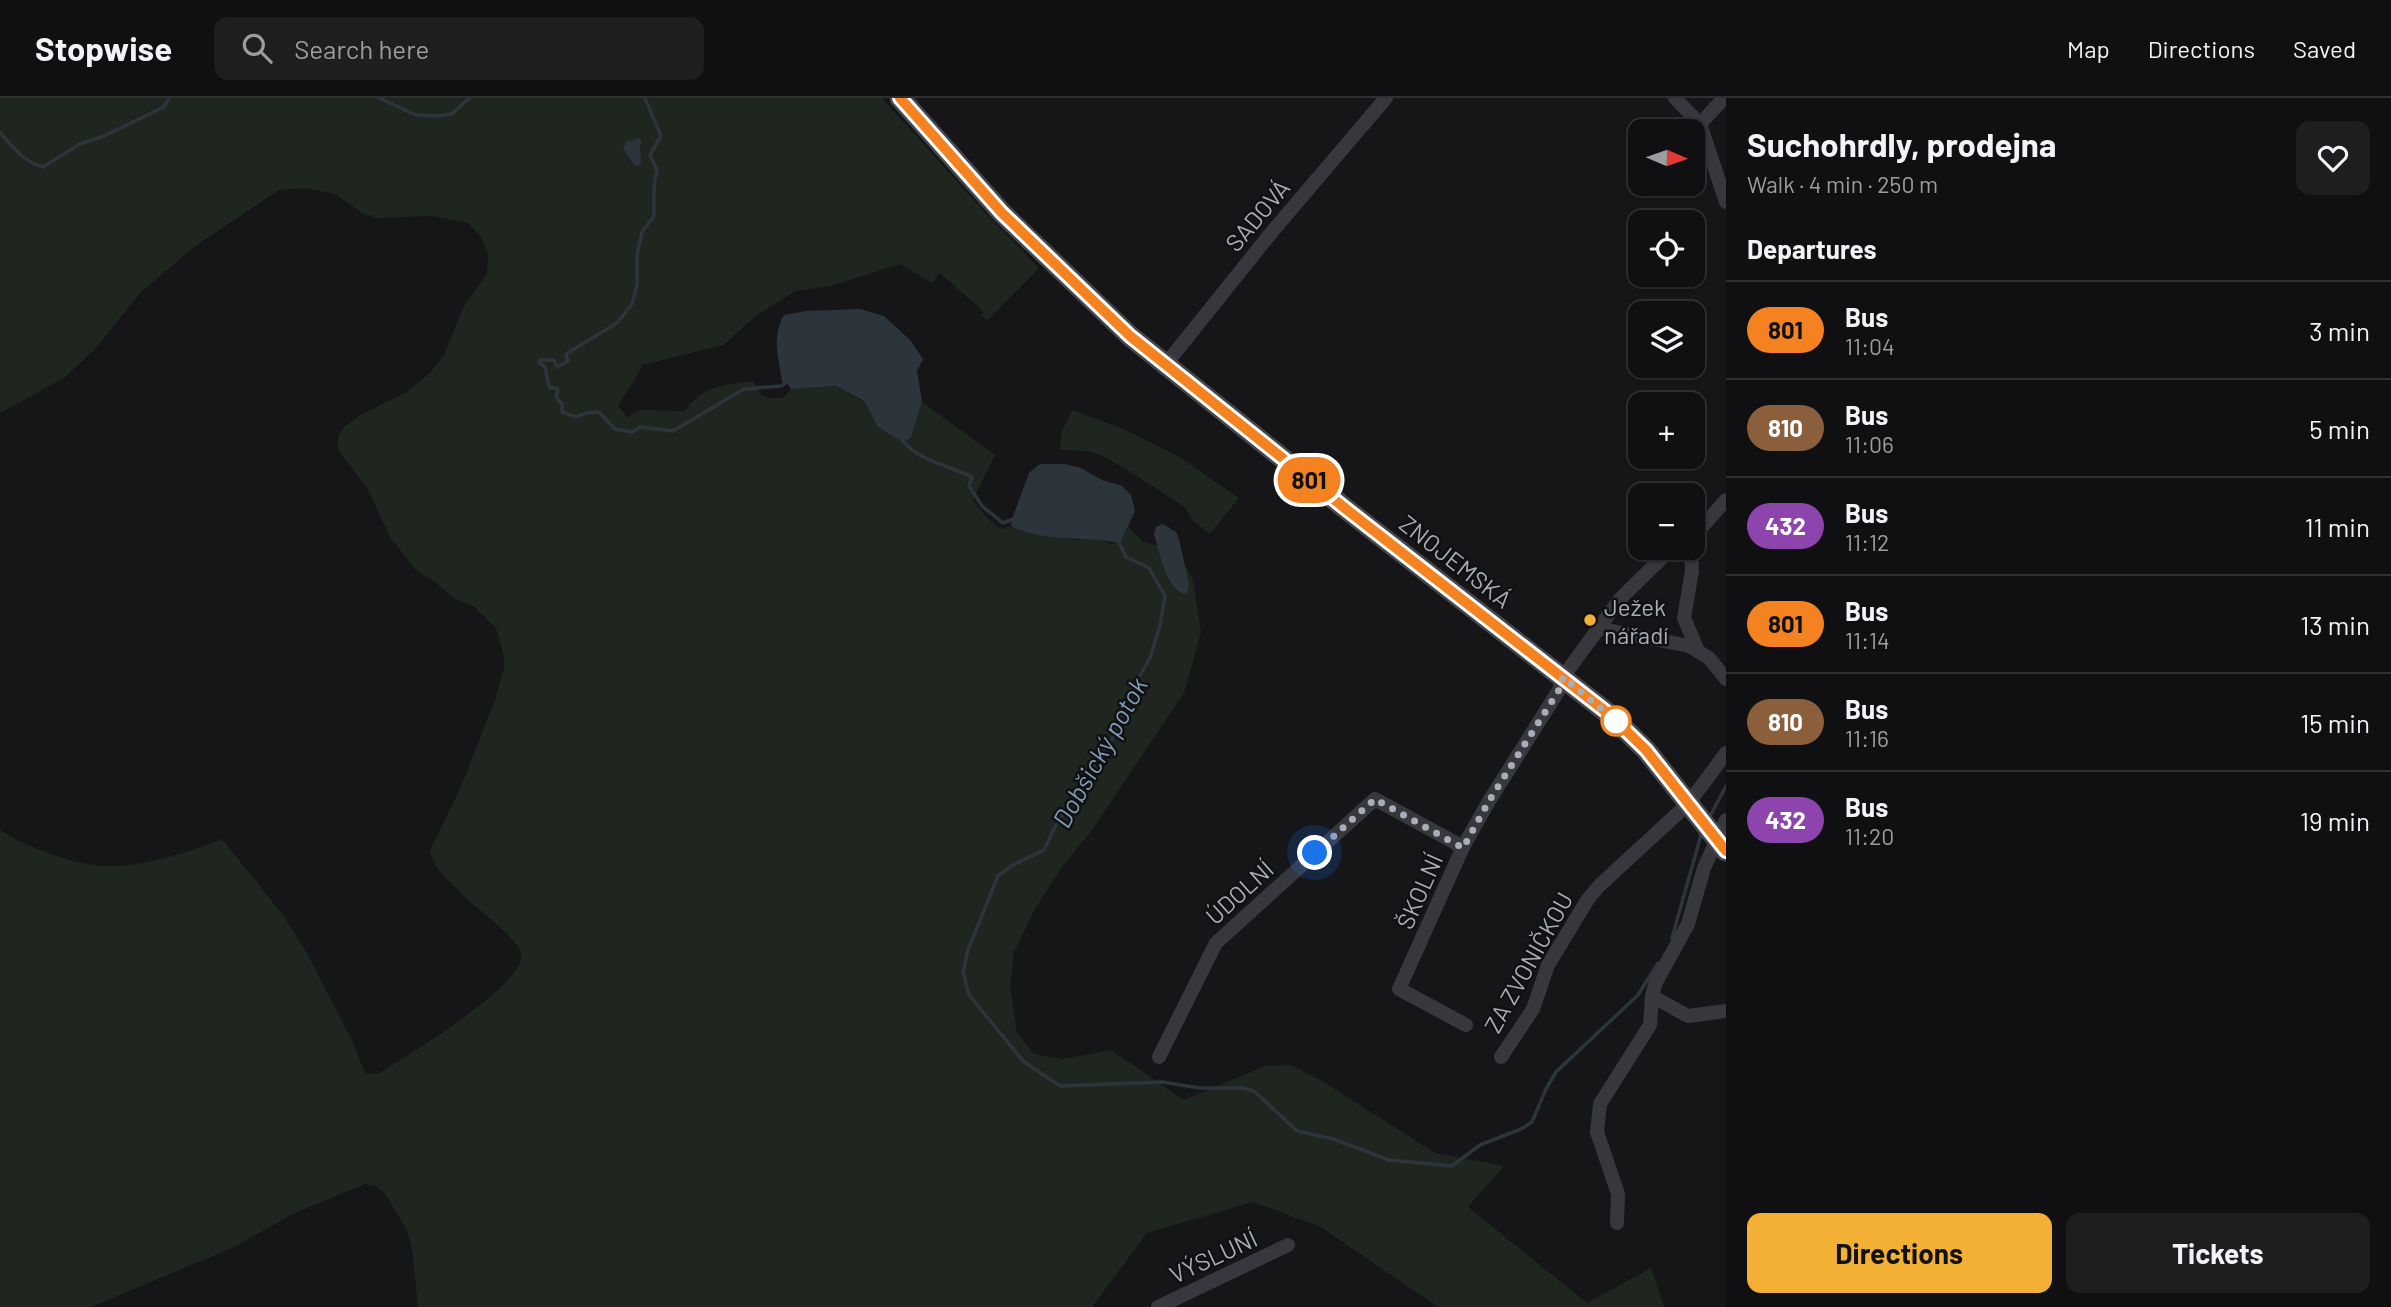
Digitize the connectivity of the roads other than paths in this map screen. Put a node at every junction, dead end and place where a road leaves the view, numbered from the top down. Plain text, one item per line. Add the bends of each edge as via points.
1 (901, 98) edge
2 (1386, 98) edge
3 (1675, 98) edge
4 (1724, 98) edge
5 (1695, 119) edge
6 (1705, 119) edge
7 (1705, 139) edge
8 (1726, 202) edge
9 (1166, 364) junction
10 (1726, 500) edge
11 (1705, 523) edge
12 (1660, 560) edge
13 (1692, 560) edge
14 (1597, 628) junction
15 (1698, 651) junction
16 (1563, 677) junction
17 (1726, 679) edge
18 (1726, 753) edge
19 (1688, 804) junction
20 (1726, 820) edge
21 (1721, 846) edge
22 (1463, 848) junction
23 (1652, 996) junction
24 (1726, 1011) edge
25 (1466, 1025) dead end
26 (1501, 1056) dead end
27 (1159, 1057) dead end
28 (1617, 1223) dead end
29 (1288, 1245) dead end
30 (1158, 1307) edge

1 - 9 main road, ZNOJEMSKÁ via 1002,213 1130,336
2 - 9 street, SADOVÁ
3 - 5 street
4 - 6 street
7 - 8 street
9 - 16 main road, ZNOJEMSKÁ
10 - 11 street
12 - 14 street, ŠKOLNÍ
13 - 15 street via 1684,618
14 - 15 street
14 - 16 street, ŠKOLNÍ
15 - 17 street
16 - 19 main road, ZNOJEMSKÁ via 1646,750
16 - 22 street, ŠKOLNÍ
18 - 19 street, ZA ZVONIČKOU
19 - 21 main road, ZNOJEMSKÁ
19 - 26 street, ZA ZVONIČKOU via 1588,900 1549,965 1533,1009
20 - 21 street
21 - 23 street via 1704,868 1688,924
22 - 25 street, ŠKOLNÍ via 1399,989
22 - 27 street, ÚDOLNÍ via 1375,799 1216,943
23 - 24 street via 1688,1016
23 - 28 street via 1650,1025 1600,1104 1597,1132 1618,1194
29 - 30 street, VÝSLUNÍ

